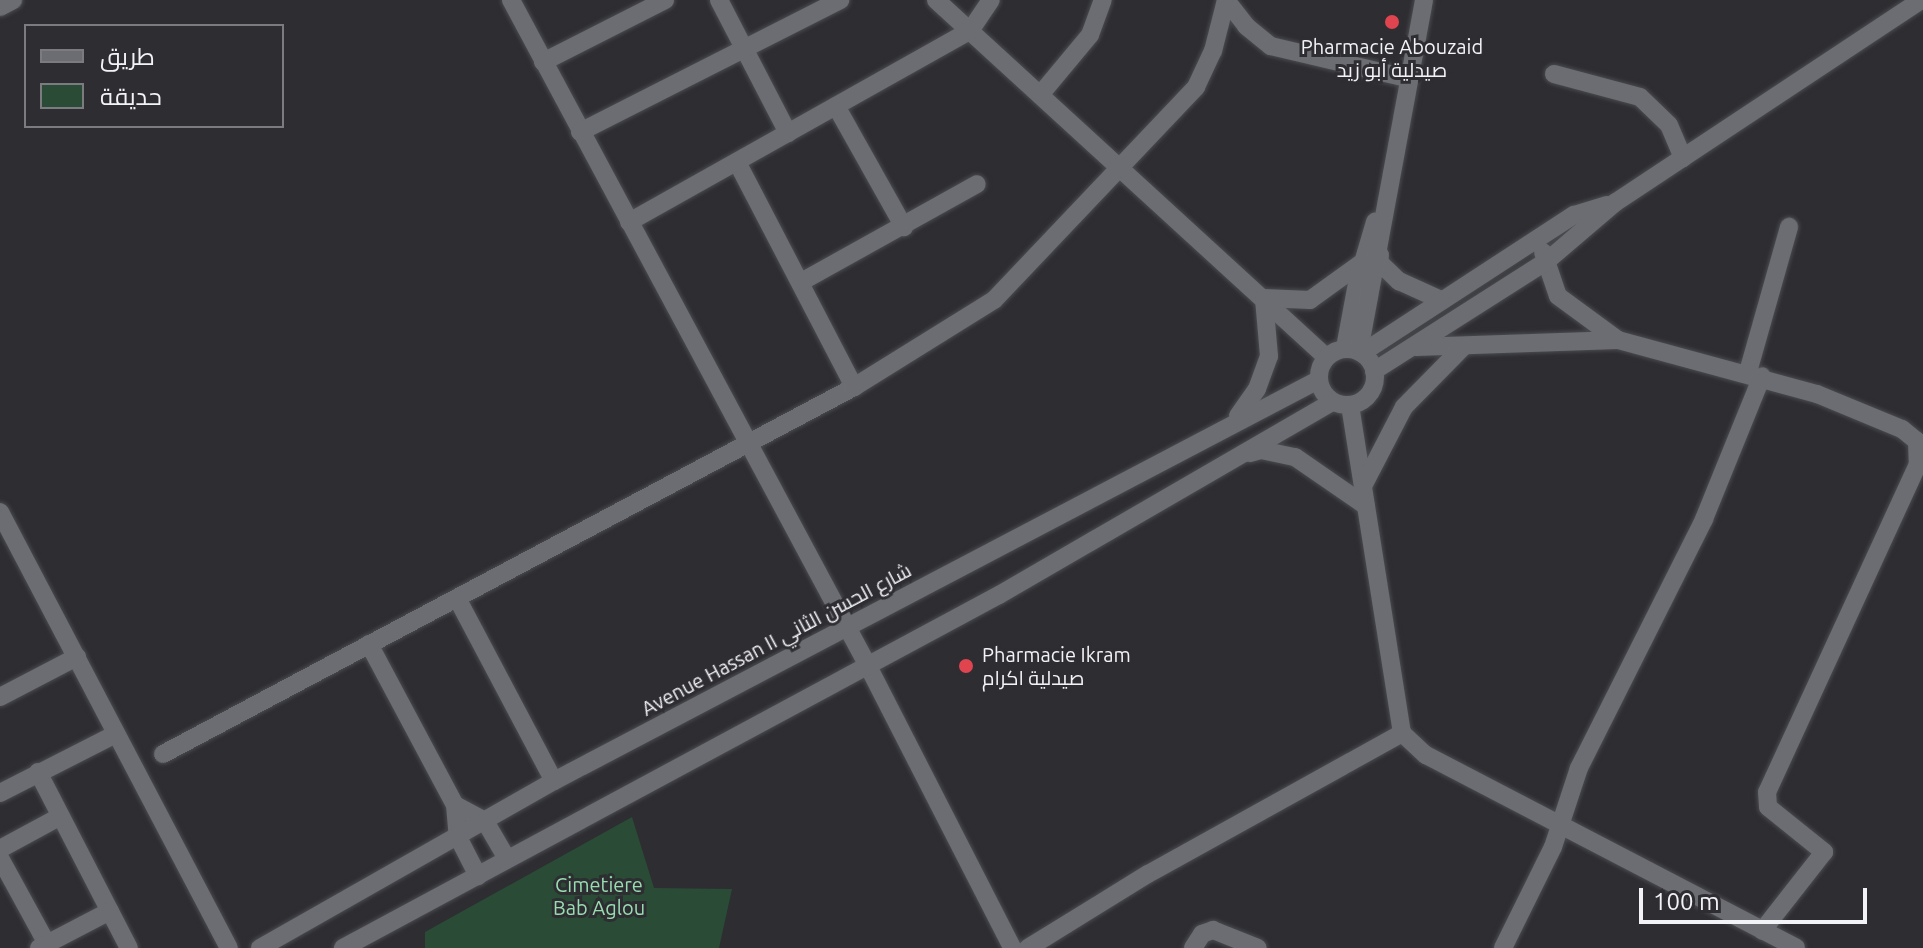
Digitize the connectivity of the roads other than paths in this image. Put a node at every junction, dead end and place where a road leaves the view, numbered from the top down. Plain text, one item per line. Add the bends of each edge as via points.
1 (13, 0) edge
2 (511, 0) edge
3 (665, 0) edge
4 (719, 0) edge
5 (840, 0) edge
6 (936, 0) edge
7 (991, 0) edge
8 (1103, 0) edge
9 (1226, 0) edge
10 (1424, 0) edge
11 (1921, 0) edge
12 (0, 7) edge
13 (970, 31) junction
14 (744, 49) junction
15 (543, 62) junction
16 (1554, 74) dead end
17 (1406, 78) junction
18 (1040, 95) junction
19 (836, 106) junction
20 (580, 132) junction
21 (788, 133) junction
22 (1683, 158) junction
23 (737, 162) junction
24 (1117, 166) junction
25 (977, 184) dead end
26 (1616, 202) junction
27 (1383, 205) junction
28 (629, 222) junction
29 (904, 227) junction
30 (1789, 227) dead end
31 (1536, 241) junction
32 (1380, 250) junction
33 (1548, 260) junction
34 (1363, 262) junction
35 (801, 282) junction
36 (1260, 296) junction
37 (1441, 300) junction
38 (1618, 340) junction
39 (1416, 347) junction
40 (1462, 348) junction
41 (1355, 351) junction
42 (1326, 357) junction
43 (1374, 371) junction
44 (1755, 374) junction
45 (1318, 380) junction
46 (854, 387) junction
47 (1341, 404) junction
48 (1236, 419) junction
49 (747, 441) junction
50 (1243, 455) junction
51 (1363, 486) junction
52 (1366, 506) junction
53 (0, 512) edge
54 (457, 598) junction
55 (847, 628) junction
56 (369, 644) junction
57 (77, 657) junction
58 (868, 666) junction
59 (0, 697) edge
60 (1402, 733) junction
61 (116, 734) junction
62 (163, 754) dead end
63 (38, 772) junction
64 (554, 781) junction
65 (0, 793) edge
66 (455, 805) junction
67 (61, 816) junction
68 (485, 821) junction
69 (1559, 826) junction
70 (458, 837) junction
71 (0, 849) edge
72 (0, 858) edge
73 (507, 859) junction
74 (478, 876) junction
75 (5, 880) edge
76 (110, 911) junction
77 (1762, 931) junction
78 (43, 946) edge
79 (129, 948) edge
80 (229, 948) edge
81 (260, 948) edge
82 (343, 948) edge
83 (1012, 948) edge
84 (1028, 948) edge
85 (1193, 948) edge
86 (1258, 948) edge
87 (1503, 948) edge
88 (1796, 948) edge

1 - 12 street
2 - 15 street
3 - 15 street
4 - 14 street
5 - 14 street
6 - 13 street
7 - 13 street
8 - 18 street via 1090,35
9 - 17 street via 1271,46
9 - 24 street via 1213,51 1196,87
10 - 17 street
11 - 22 street
13 - 18 street
13 - 19 street
14 - 20 street
14 - 21 street
15 - 20 street
16 - 22 street via 1640,97 1669,125
17 - 27 street
18 - 24 street
19 - 21 street
19 - 29 street
20 - 28 street
21 - 23 street
22 - 26 street
23 - 28 street
23 - 35 street
24 - 36 street
24 - 46 street via 994,300
25 - 29 street
26 - 31 street via 1574,215
26 - 33 street
27 - 32 street
27 - 34 street
28 - 49 street
29 - 35 street
30 - 44 street
31 - 33 street
31 - 37 street
32 - 37 street via 1379,262 1389,273
32 - 41 street
33 - 38 street via 1558,296
33 - 39 street
34 - 36 street via 1310,300 1270,301
34 - 41 street
35 - 46 street
36 - 42 street
36 - 48 street via 1269,356 1257,389
37 - 41 street
38 - 40 street
38 - 44 street
39 - 40 street
39 - 43 street
40 - 51 street via 1404,407
41 - 42 street
41 - 43 street
42 - 45 street
43 - 47 street via 1368,396
44 - 69 street via 1704,519 1579,768
44 - 77 street via 1902,429 1917,441 1920,456 1769,786 1768,807 1824,852
45 - 47 street
45 - 48 street, Avenue Hassan II شارع الحسن الثاني
46 - 49 street
47 - 50 street
47 - 51 street
48 - 55 street, Avenue Hassan II شارع الحسن الثاني
49 - 54 street
49 - 55 street
50 - 52 street via 1261,450 1295,457
50 - 58 street
51 - 52 street
52 - 60 street
53 - 57 street
54 - 56 street
54 - 64 street
55 - 58 street
55 - 64 street, Avenue Hassan II شارع الحسن الثاني
56 - 62 street
56 - 66 street
57 - 59 street
57 - 61 street
58 - 73 street
58 - 83 street
60 - 69 street via 1426,755
60 - 84 street via 1148,874
61 - 63 street
61 - 80 street
63 - 65 street
63 - 67 street
64 - 68 street, Avenue Hassan II شارع الحسن الثاني
66 - 68 street
66 - 70 street
67 - 71 street
67 - 76 street
68 - 70 street, Avenue Hassan II شارع الحسن الثاني
68 - 73 street
69 - 77 street
69 - 87 street
70 - 74 street
70 - 81 street, Avenue Hassan II شارع الحسن الثاني
72 - 75 street
73 - 74 street
74 - 82 street
75 - 78 street
76 - 78 street
76 - 79 street
77 - 88 street
85 - 86 street via 1202,934 1213,930

